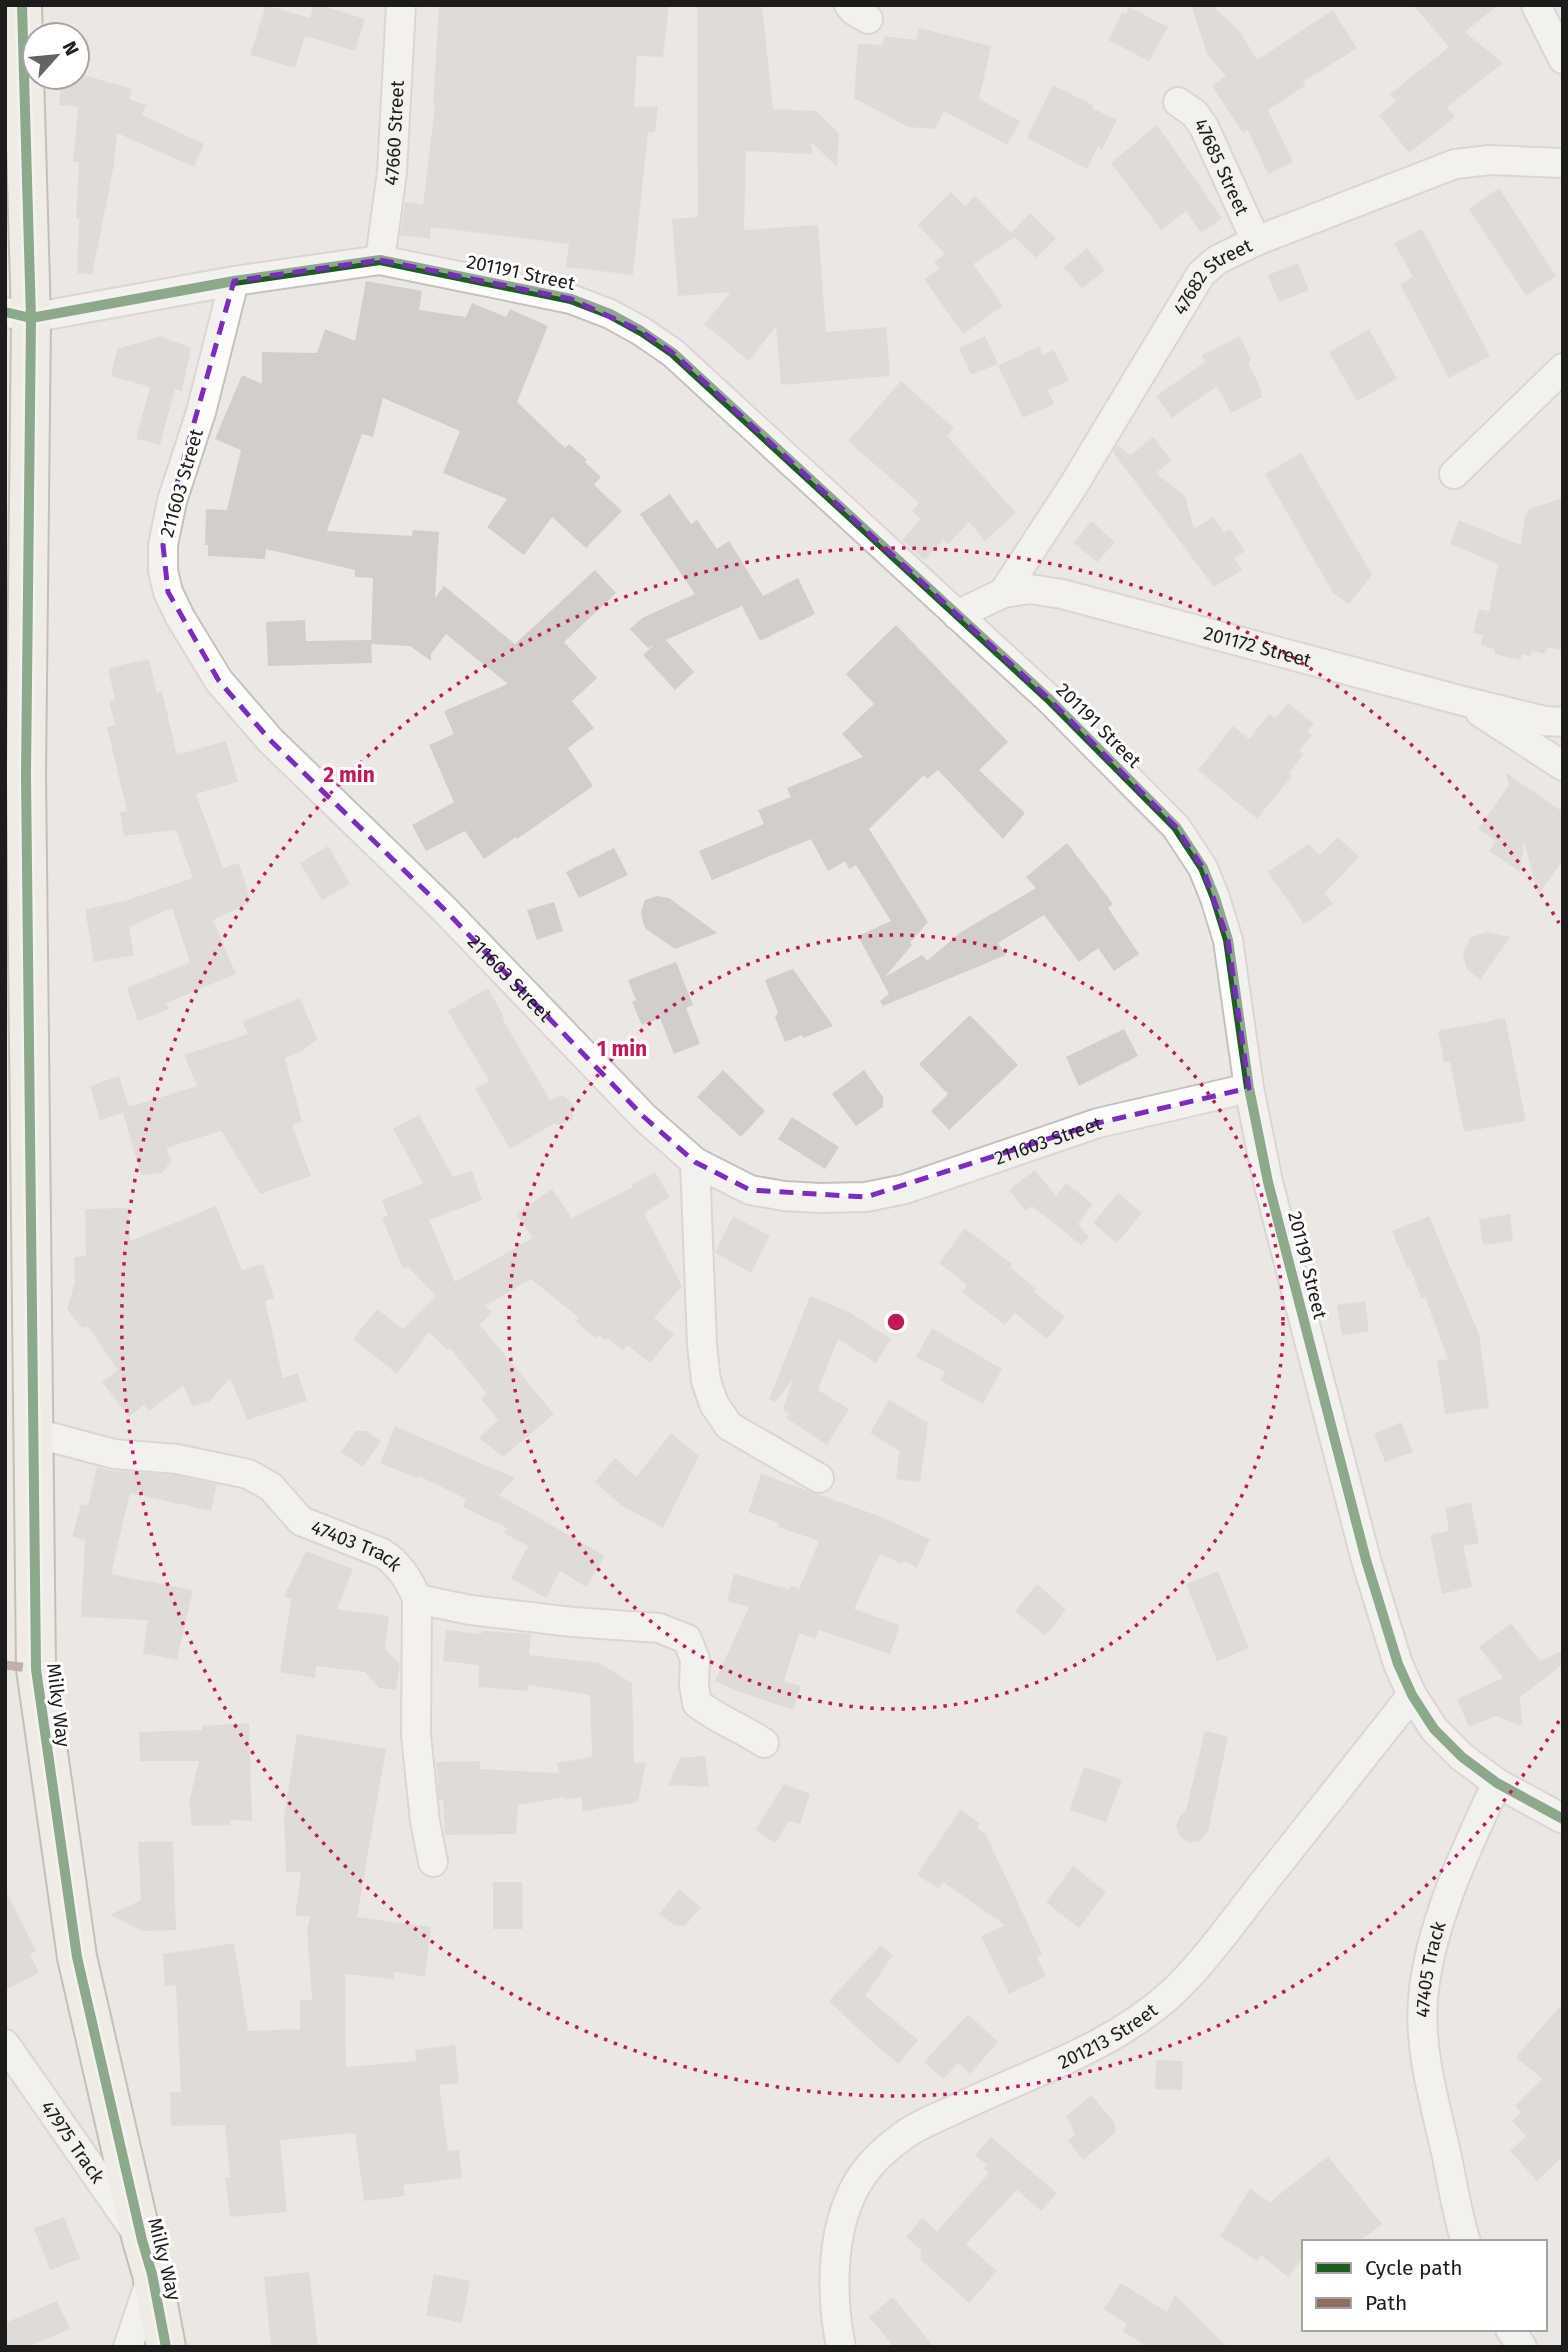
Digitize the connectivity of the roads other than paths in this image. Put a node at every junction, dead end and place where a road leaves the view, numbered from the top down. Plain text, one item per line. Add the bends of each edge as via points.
1 (22, 5) edge
2 (401, 5) edge
3 (1536, 5) edge
4 (1563, 59) edge
5 (1178, 102) dead end
6 (1563, 163) edge
7 (1256, 241) junction
8 (380, 260) junction
9 (233, 281) junction
10 (18, 315) edge
11 (1563, 368) edge
12 (1454, 474) dead end
13 (1003, 593) junction
14 (957, 615) junction
15 (1463, 701) junction
16 (1563, 722) edge
17 (1563, 766) edge
18 (1249, 1088) junction
19 (695, 1162) junction
20 (35, 1433) junction
21 (819, 1478) dead end
22 (417, 1599) junction
23 (1412, 1695) junction
24 (764, 1743) dead end
25 (1497, 1783) junction
26 (1563, 1819) edge
27 (433, 1862) dead end
28 (5, 2044) edge
29 (1465, 2240) edge
30 (147, 2257) junction
31 (1511, 2331) edge
32 (128, 2347) edge
33 (166, 2347) edge
34 (841, 2347) edge
35 (1522, 2347) edge

1 - 10 street, Milky Way
2 - 8 street, 47660 Street via 392,172
3 - 4 street
5 - 7 street, 47685 Street via 1204,127
6 - 7 street, 47682 Street via 1490,160 1455,164
7 - 13 street, 47682 Street via 1217,260 1202,274
8 - 9 street, 201191 Street
8 - 14 street, 201191 Street via 571,299 641,331 673,353
9 - 10 street, 201191 Street
9 - 19 street, 211603 Street via 163,545 163,571 180,617 219,681 270,740 444,909 644,1117
10 - 20 street, Milky Way
11 - 12 street
13 - 14 street, 201172 Street
13 - 15 street, 201172 Street via 1030,589 1062,594
14 - 18 street, 201191 Street via 1141,791 1176,827 1203,868 1228,940
15 - 16 street, 201172 Street
15 - 17 street
18 - 19 street, 211603 Street via 1098,1123 905,1189 866,1197 784,1196 750,1190
18 - 23 street, 201191 Street via 1366,1560
19 - 21 street via 702,1345 714,1404 729,1426
20 - 22 street, 47403 Track via 114,1454 177,1459 247,1474 271,1487 301,1521 391,1559
20 - 30 street, Milky Way via 36,1669 77,1957
22 - 24 street via 483,1612 659,1628 687,1639 695,1659 697,1703
22 - 27 street via 416,1735
23 - 25 street, 201191 Street via 1434,1729
23 - 34 street, 201213 Street via 1220,1938 1141,2019 1082,2053 905,2134 864,2173 839,2231 834,2272
25 - 26 street, 201191 Street
25 - 29 street, 47405 Track via 1464,1854 1436,1936 1426,1976 1422,2030
28 - 30 street, 47975 Track
30 - 32 street
30 - 33 street, Milky Way
31 - 35 street

